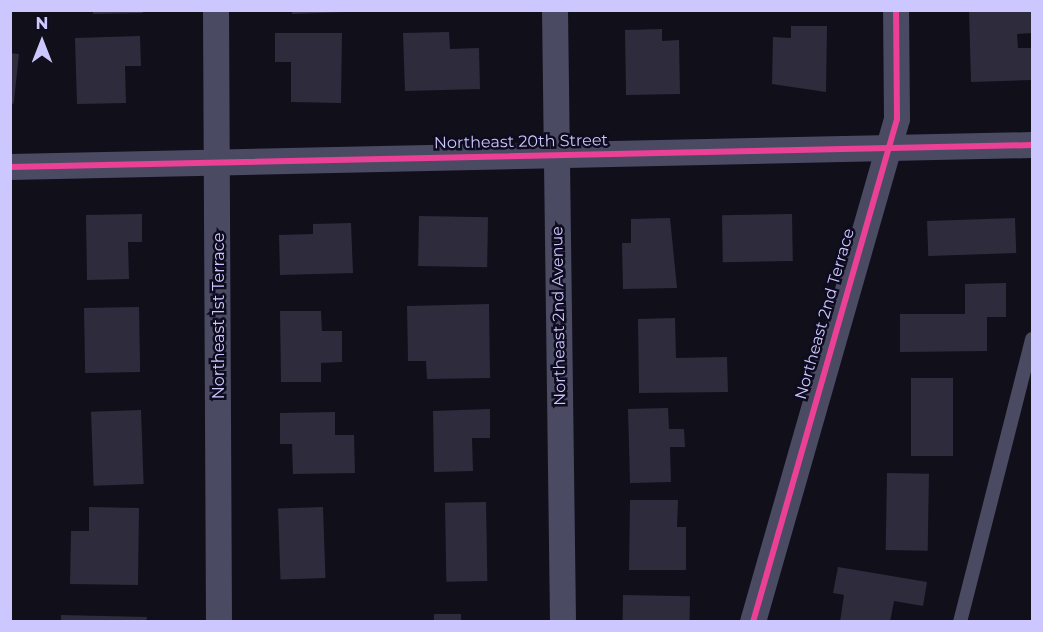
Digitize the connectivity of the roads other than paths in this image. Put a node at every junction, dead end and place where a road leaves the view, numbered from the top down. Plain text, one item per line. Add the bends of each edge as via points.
1 (216, 10) edge
2 (555, 10) edge
3 (896, 10) edge
4 (1032, 145) edge
5 (885, 147) junction
6 (556, 155) junction
7 (218, 163) junction
8 (10, 168) edge
9 (1032, 339) edge
10 (219, 621) edge
11 (563, 621) edge
12 (753, 621) edge
13 (960, 621) edge

1 - 7 street, Northeast 1st Terrace
2 - 6 street, Northeast 2nd Avenue
3 - 5 street, Northeast 2nd Terrace via 897,119
4 - 5 street, Northeast 20th Street
5 - 6 street, Northeast 20th Street
5 - 12 street, Northeast 2nd Terrace
6 - 7 street, Northeast 20th Street
6 - 11 street, Northeast 2nd Avenue
7 - 8 street, Northeast 20th Street
7 - 10 street, Northeast 1st Terrace
9 - 13 lane

